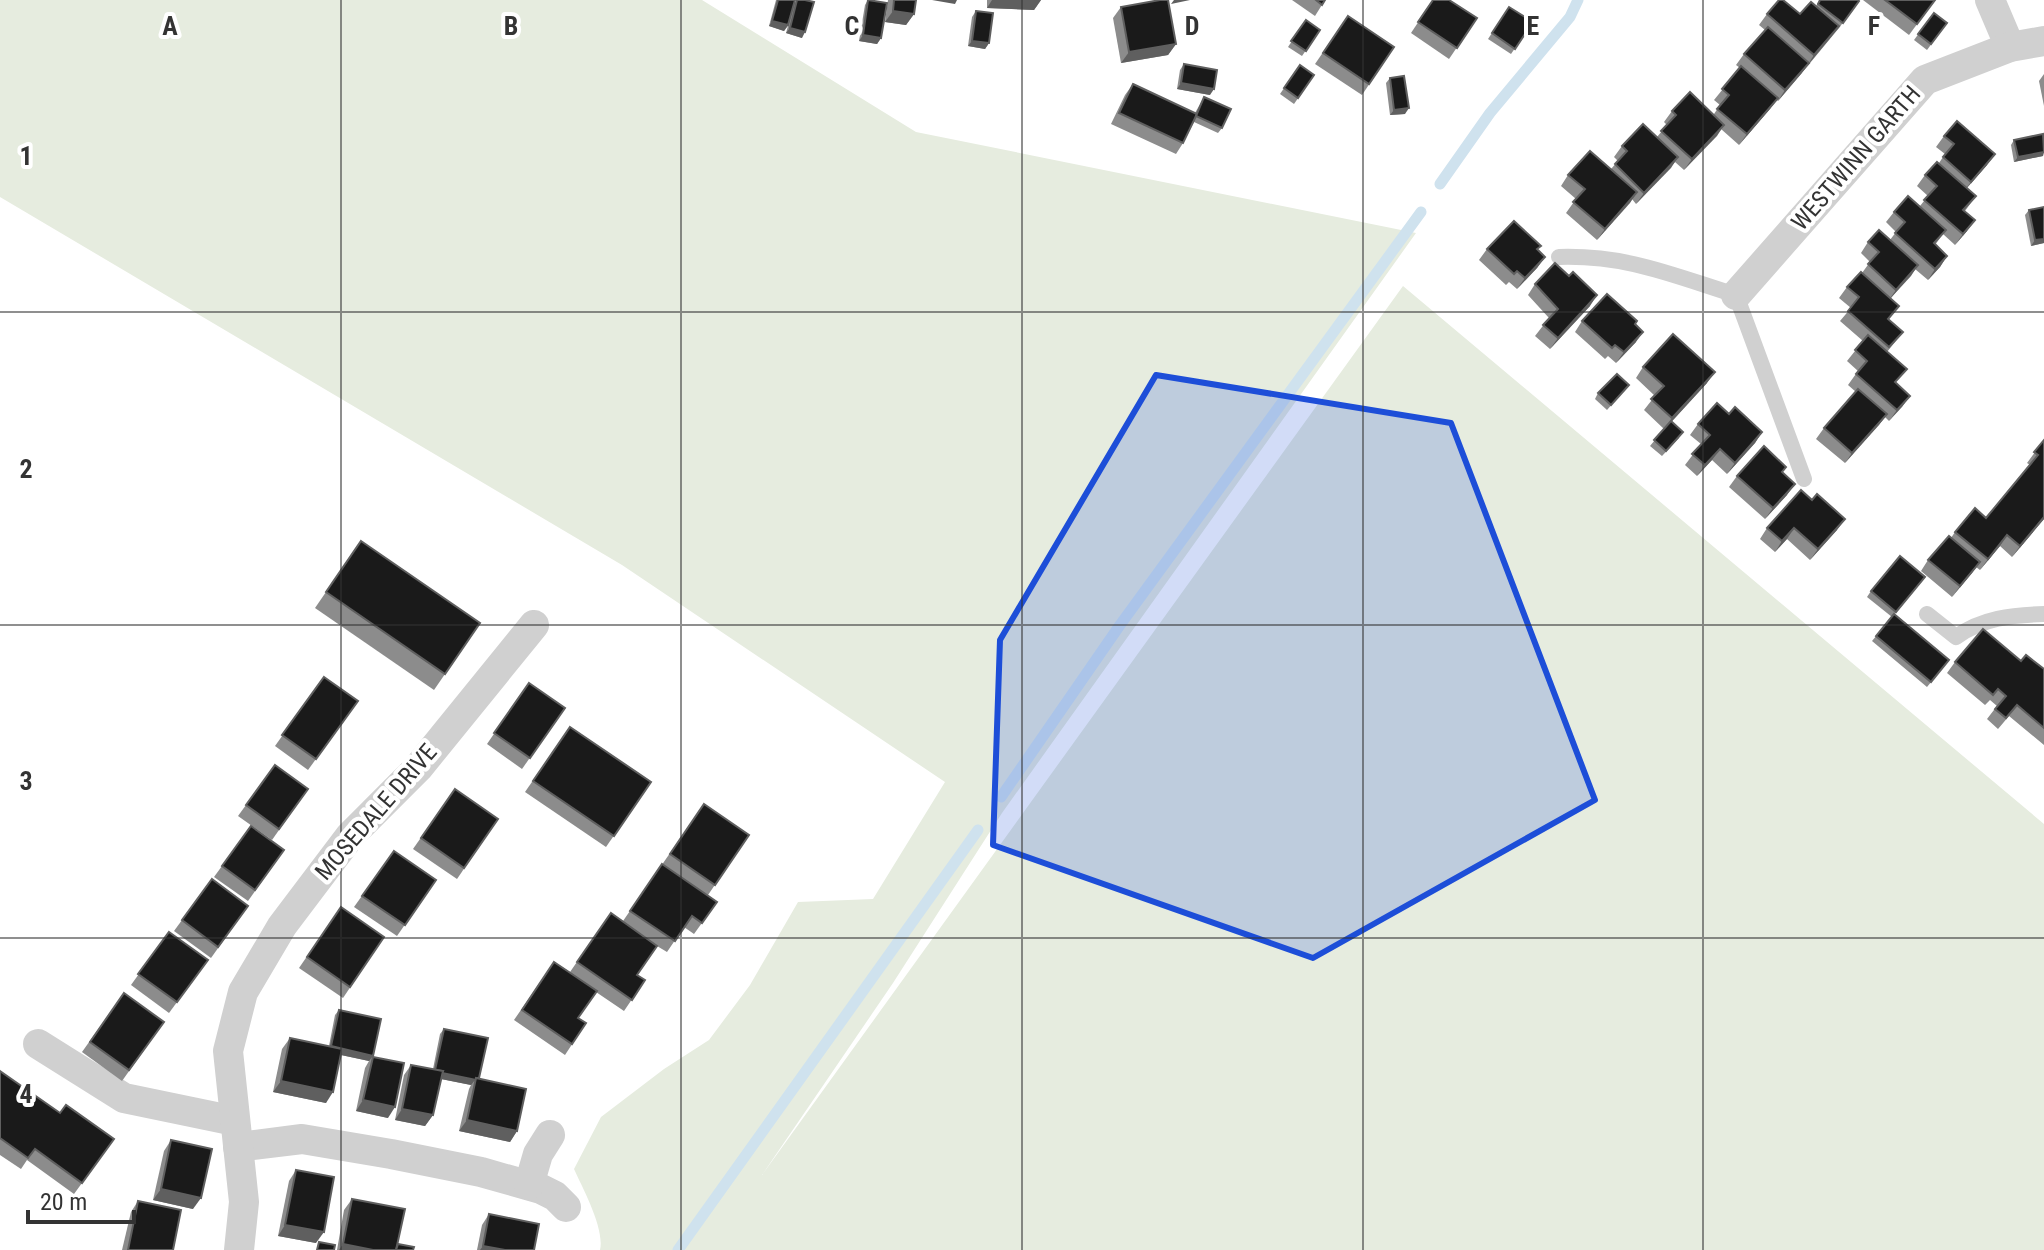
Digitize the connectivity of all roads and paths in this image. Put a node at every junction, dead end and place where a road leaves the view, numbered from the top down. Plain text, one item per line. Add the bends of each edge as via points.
1 (1990, 0) edge
2 (2044, 41) edge
3 (2010, 47) junction
4 (1559, 257) dead end
5 (1736, 295) junction
6 (1804, 479) dead end
7 (1927, 614) dead end
8 (2044, 614) edge
9 (534, 625) dead end
10 (38, 1044) dead end
11 (236, 1134) junction
12 (550, 1135) dead end
13 (529, 1185) junction
14 (566, 1207) dead end
15 (239, 1250) edge

1 - 3 street
2 - 3 street, WESTWINN GARTH
3 - 5 street, WESTWINN GARTH via 1925,80
4 - 5 lane via 1635,262
5 - 6 lane
7 - 8 lane via 1956,637 1973,625
9 - 11 street, MOSEDALE DRIVE via 418,768 350,836 282,926 243,992 228,1051
10 - 11 street via 124,1098
11 - 13 street via 302,1139
11 - 15 street, MOSEDALE DRIVE via 244,1202
12 - 13 street
13 - 14 street

